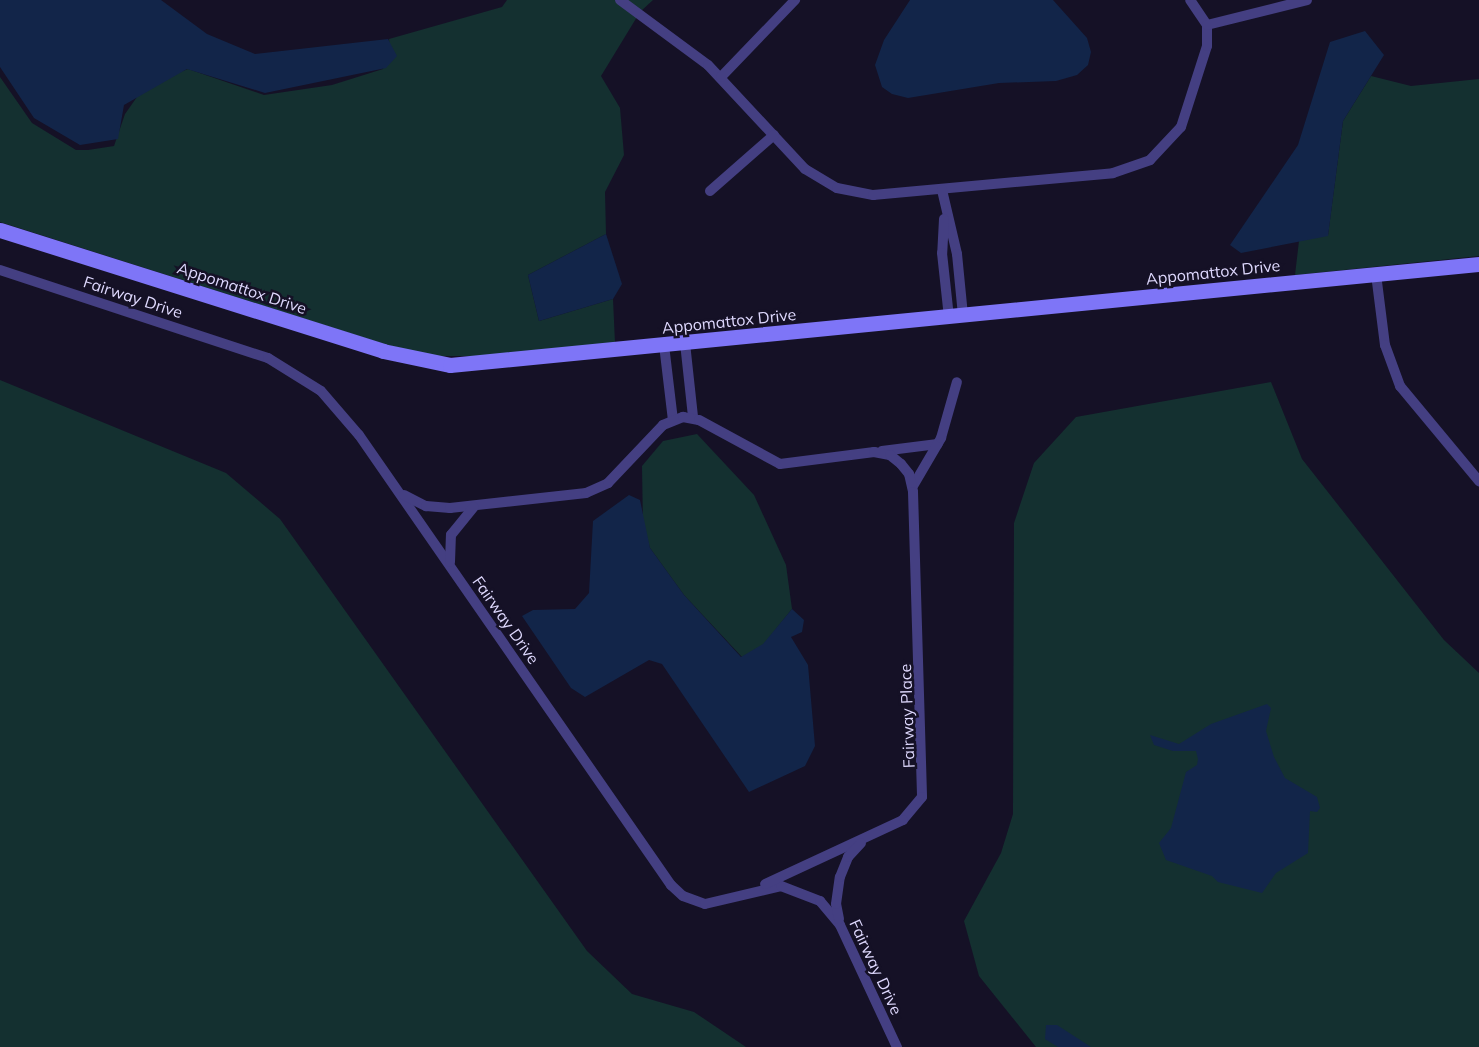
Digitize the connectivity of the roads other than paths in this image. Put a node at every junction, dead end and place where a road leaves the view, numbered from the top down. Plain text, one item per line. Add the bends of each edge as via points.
1 (620, 0) edge
2 (795, 0) edge
3 (1190, 0) edge
4 (1307, 0) edge
5 (1207, 25) junction
6 (721, 77) junction
7 (774, 135) junction
8 (942, 190) junction
9 (710, 191) dead end
10 (0, 230) edge
11 (1479, 264) edge
12 (0, 270) edge
13 (1376, 274) junction
14 (956, 316) junction
15 (685, 343) junction
16 (664, 345) junction
17 (957, 382) dead end
18 (693, 417) junction
19 (673, 420) junction
20 (938, 444) junction
21 (874, 452) junction
22 (1479, 481) edge
23 (393, 485) junction
24 (912, 492) junction
25 (475, 506) junction
26 (453, 571) junction
27 (876, 832) junction
28 (746, 892) junction
29 (840, 925) junction
30 (897, 1047) edge

1 - 6 street via 678,40
2 - 6 street
3 - 5 street
4 - 5 street
5 - 8 street via 1207,46 1185,119 1168,145 1150,160 1113,173
6 - 7 street
7 - 8 street via 805,169 837,188 873,195
7 - 9 street
8 - 14 street via 942,252
10 - 16 street, Appomattox Drive via 419,361 477,364
11 - 13 street, Appomattox Drive
12 - 23 street, Fairway Drive via 282,365 333,403
13 - 14 street, Appomattox Drive
13 - 22 street via 1385,345 1400,386
14 - 15 street, Appomattox Drive
15 - 16 street, Appomattox Drive
15 - 18 street
16 - 19 street
17 - 20 street
18 - 19 street
18 - 21 street via 780,464
19 - 25 street via 598,489
20 - 21 street
20 - 24 street via 916,475
21 - 24 street, Fairway Place via 890,455 901,464 909,474
23 - 25 street via 407,498 426,506
23 - 26 street, Fairway Drive
24 - 27 street, Fairway Place via 924,791 912,813
25 - 26 street via 451,535 448,552
26 - 28 street, Fairway Drive via 671,885 683,896 705,904 728,902
27 - 28 street, Fairway Place
27 - 29 street via 854,849 844,865 836,898
28 - 29 street, Fairway Drive via 768,886 795,889 825,905
29 - 30 street, Fairway Drive

